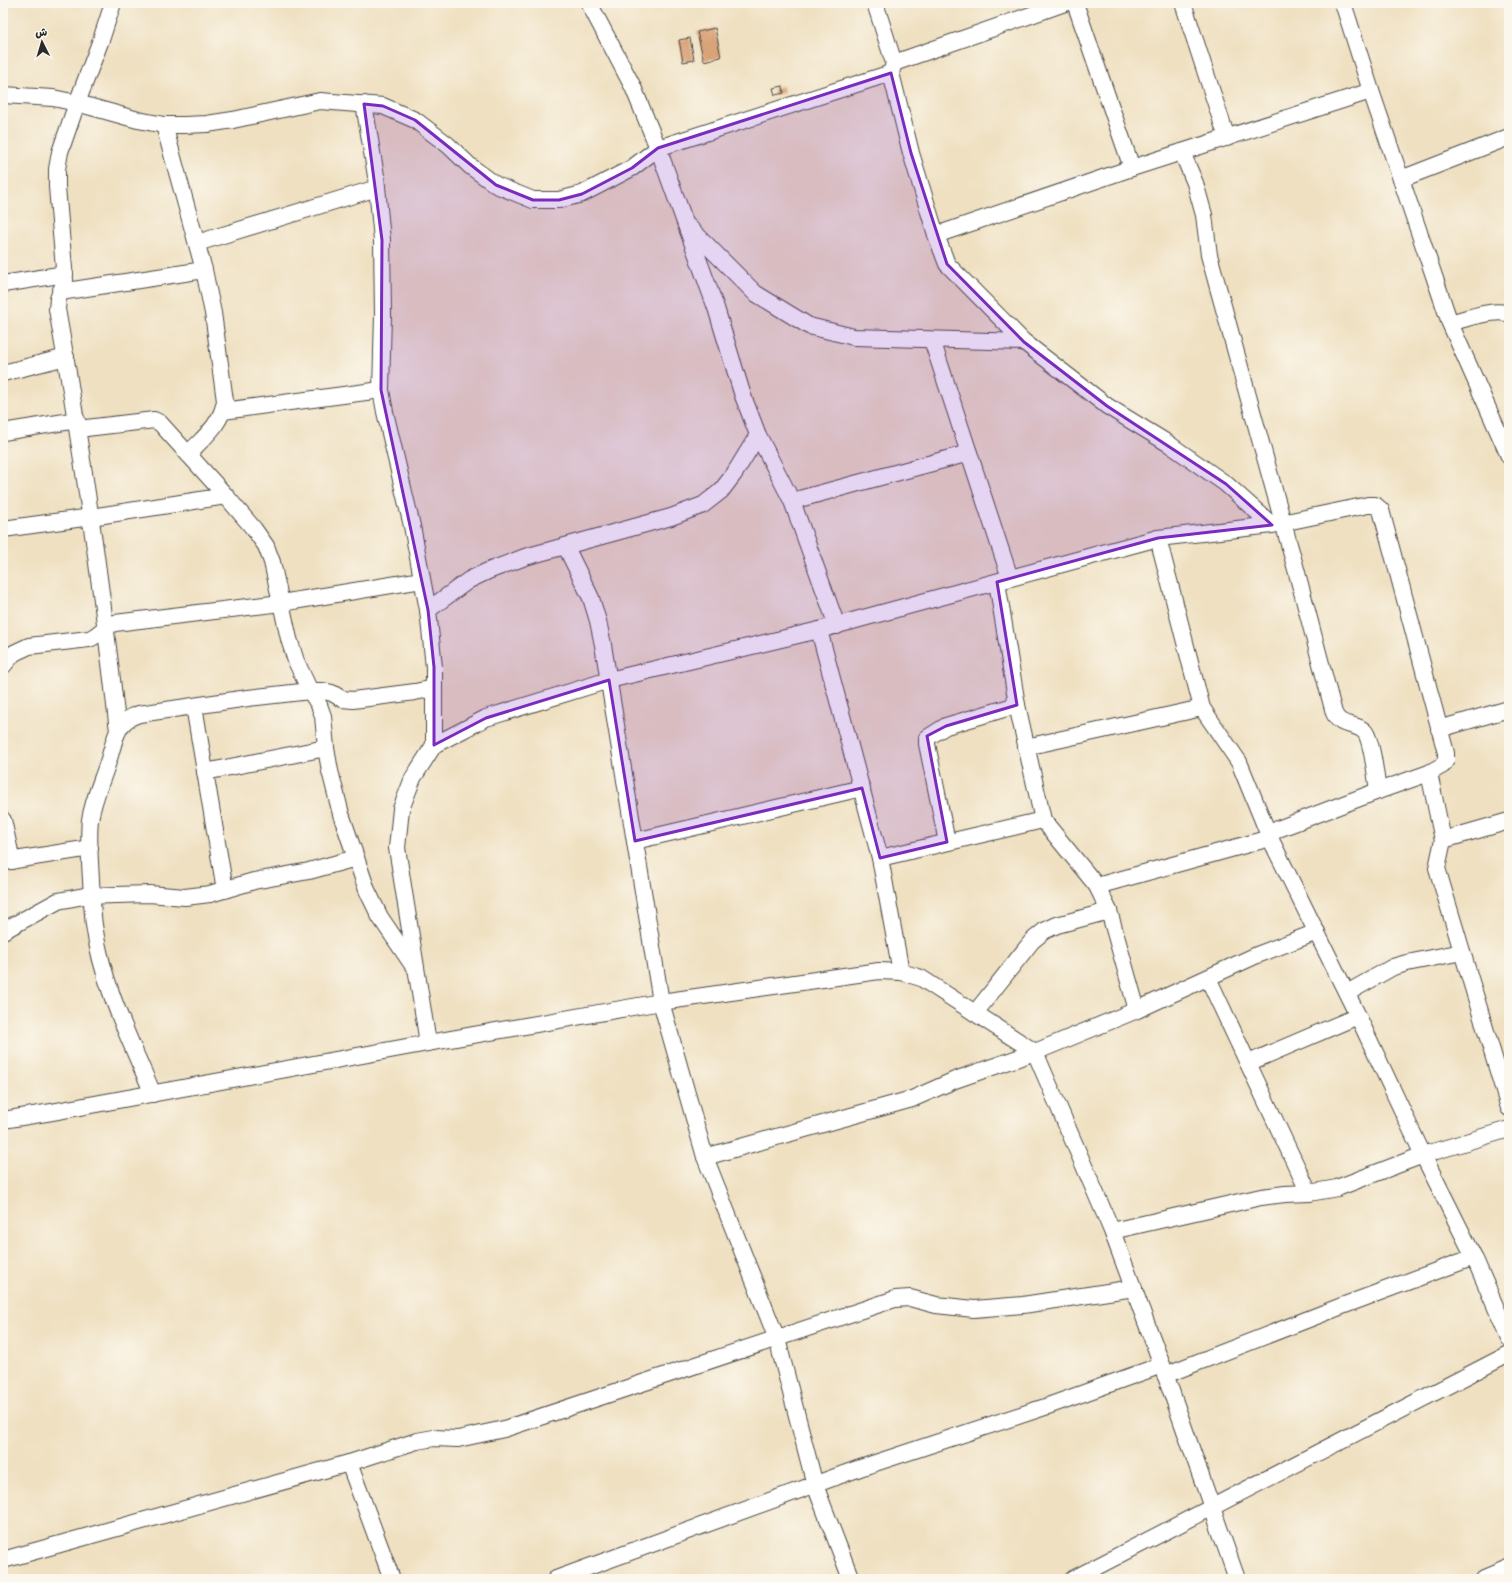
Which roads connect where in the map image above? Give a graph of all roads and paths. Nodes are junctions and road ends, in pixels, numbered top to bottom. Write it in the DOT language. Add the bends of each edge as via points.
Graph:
graph roads {
  1 [pos="113,3"];
  2 [pos="589,3"];
  3 [pos="874,3"];
  4 [pos="1065,3"];
  5 [pos="1075,3"];
  6 [pos="1183,3"];
  7 [pos="1343,3"];
  8 [pos="892,68"];
  9 [pos="1371,91"];
  10 [pos="3,95"];
  11 [pos="77,103"];
  12 [pos="364,104"];
  13 [pos="164,125"];
  14 [pos="1509,137"];
  15 [pos="1227,138"];
  16 [pos="658,148"];
  17 [pos="1182,152"];
  18 [pos="1132,168"];
  19 [pos="1401,179"];
  20 [pos="377,188"];
  21 [pos="686,224"];
  22 [pos="936,235"];
  23 [pos="197,244"];
  24 [pos="204,270"];
  25 [pos="65,274"];
  26 [pos="3,284"];
  27 [pos="60,292"];
  28 [pos="1509,314"];
  29 [pos="1450,323"];
  30 [pos="932,340"];
  31 [pos="1024,342"];
  32 [pos="66,357"];
  33 [pos="3,373"];
  34 [pos="381,390"];
  35 [pos="223,411"];
  36 [pos="77,425"];
  37 [pos="3,432"];
  38 [pos="758,435"];
  39 [pos="969,453"];
  40 [pos="188,454"];
  41 [pos="1509,456"];
  42 [pos="226,496"];
  43 [pos="792,501"];
  44 [pos="91,517"];
  45 [pos="1277,524"];
  46 [pos="3,529"];
  47 [pos="1158,538"];
  48 [pos="566,547"];
  49 [pos="422,580"];
  50 [pos="1003,580"];
  51 [pos="281,603"];
  52 [pos="428,610"];
  53 [pos="106,626"];
  54 [pos="837,626"];
  55 [pos="820,630"];
  56 [pos="3,666"];
  57 [pos="609,680"];
  58 [pos="434,688"];
  59 [pos="310,691"];
  60 [pos="1017,705"];
  61 [pos="194,706"];
  62 [pos="1202,708"];
  63 [pos="1509,709"];
  64 [pos="1439,729"];
  65 [pos="118,731"];
  66 [pos="434,745"];
  67 [pos="1026,747"];
  68 [pos="326,748"];
  69 [pos="205,772"];
  70 [pos="1429,773"];
  71 [pos="862,788"];
  72 [pos="1378,791"];
  73 [pos="3,820"];
  74 [pos="1043,820"];
  75 [pos="1509,821"];
  76 [pos="1270,838"];
  77 [pos="1443,840"];
  78 [pos="635,841"];
  79 [pos="947,842"];
  80 [pos="90,848"];
  81 [pos="356,858"];
  82 [pos="880,858"];
  83 [pos="8,862"];
  84 [pos="1097,886"];
  85 [pos="225,890"];
  86 [pos="92,896"];
  87 [pos="1109,911"];
  88 [pos="3,931"];
  89 [pos="1317,932"];
  90 [pos="1462,952"];
  91 [pos="416,970"];
  92 [pos="901,972"];
  93 [pos="1208,978"];
  94 [pos="1346,993"];
  95 [pos="661,1002"];
  96 [pos="1137,1010"];
  97 [pos="975,1013"];
  98 [pos="1358,1016"];
  99 [pos="428,1043"];
  100 [pos="1035,1052"];
  101 [pos="1248,1063"];
  102 [pos="153,1094"];
  103 [pos="1509,1108"];
  104 [pos="3,1120"];
  105 [pos="1509,1129"];
  106 [pos="1423,1155"];
  107 [pos="705,1157"];
  108 [pos="1309,1193"];
  109 [pos="1112,1231"];
  110 [pos="1474,1257"];
  111 [pos="1134,1288"];
  112 [pos="777,1338"];
  113 [pos="1509,1338"];
  114 [pos="1509,1354"];
  115 [pos="1164,1370"];
  116 [pos="350,1463"];
  117 [pos="815,1486"];
  118 [pos="1212,1507"];
  119 [pos="3,1560"];
  120 [pos="1509,1568"];
  121 [pos="392,1579"];
  122 [pos="556,1579"];
  123 [pos="851,1579"];
  124 [pos="1073,1579"];
  125 [pos="1237,1579"];
  126 [pos="1483,1579"];
  1 -- 11 [label="street"];
  2 -- 16 [label="street" via="633,88"];
  3 -- 8 [label="street"];
  4 -- 8 [label="street"];
  5 -- 18 [label="street"];
  6 -- 15 [label="street"];
  7 -- 9 [label="street"];
  8 -- 16 [label="street"];
  8 -- 22 [label="street" via="911,153"];
  9 -- 15 [label="street"];
  9 -- 19 [label="street"];
  10 -- 11 [label="street" via="53,98"];
  11 -- 13 [label="street"];
  11 -- 25 [label="street" via="60,152 57,169"];
  12 -- 13 [label="street" via="320,101 207,124"];
  12 -- 16 [label="street" via="383,106 415,120 496,185 533,200 559,200 582,194 632,168"];
  12 -- 20 [label="street"];
  13 -- 23 [label="street"];
  14 -- 19 [label="street"];
  15 -- 17 [label="street"];
  16 -- 21 [label="street"];
  17 -- 18 [label="street"];
  17 -- 45 [label="street" via="1195,183 1204,215 1209,255"];
  18 -- 22 [label="street"];
  19 -- 29 [label="street"];
  20 -- 23 [label="street"];
  20 -- 34 [label="street" via="382,240"];
  21 -- 30 [label="street" via="755,293 809,326 854,337"];
  21 -- 38 [label="street"];
  22 -- 31 [label="street" via="947,264"];
  23 -- 24 [label="street"];
  24 -- 27 [label="street"];
  24 -- 35 [label="street" via="224,392"];
  25 -- 26 [label="street"];
  25 -- 27 [label="street"];
  27 -- 32 [label="street" via="57,309"];
  28 -- 29 [label="street" via="1503,311"];
  29 -- 41 [label="street"];
  30 -- 31 [label="street"];
  30 -- 39 [label="street"];
  31 -- 45 [label="street" via="1107,406 1169,444"];
  32 -- 33 [label="street"];
  32 -- 36 [label="street"];
  34 -- 35 [label="street"];
  34 -- 49 [label="street"];
  35 -- 40 [label="street" via="217,423"];
  36 -- 37 [label="street"];
  36 -- 40 [label="street" via="154,420 160,423"];
  36 -- 44 [label="street"];
  38 -- 43 [label="street"];
  38 -- 48 [label="street" via="721,492 703,505 671,517"];
  39 -- 43 [label="street"];
  39 -- 50 [label="street"];
  40 -- 42 [label="street"];
  42 -- 44 [label="street"];
  42 -- 51 [label="street" via="266,546"];
  43 -- 54 [label="street"];
  44 -- 46 [label="street"];
  44 -- 53 [label="street"];
  45 -- 47 [label="street"];
  45 -- 64 [label="street" via="1368,505 1375,505 1381,510"];
  45 -- 72 [label="street" via="1336,719 1365,732 1369,740"];
  47 -- 50 [label="street"];
  47 -- 62 [label="street"];
  48 -- 52 [label="street" via="525,557 488,571 469,580"];
  48 -- 57 [label="street" via="591,598"];
  49 -- 51 [label="street"];
  49 -- 52 [label="street"];
  50 -- 54 [label="street"];
  50 -- 60 [label="street"];
  51 -- 53 [label="street"];
  51 -- 59 [label="street" via="296,661"];
  52 -- 58 [label="street"];
  53 -- 56 [label="street" via="89,639 29,646 14,654"];
  53 -- 65 [label="street"];
  54 -- 55 [label="street"];
  55 -- 57 [label="street"];
  55 -- 71 [label="street"];
  57 -- 66 [label="street" via="486,718"];
  57 -- 78 [label="street"];
  58 -- 59 [label="street" via="353,700 342,699 323,691"];
  58 -- 66 [label="street"];
  59 -- 61 [label="street"];
  59 -- 68 [label="street" via="323,716"];
  60 -- 67 [label="street"];
  60 -- 79 [label="street" via="946,726 927,738"];
  61 -- 65 [label="street" via="130,717 123,722"];
  61 -- 69 [label="street"];
  62 -- 67 [label="street"];
  62 -- 76 [label="street" via="1239,762"];
  63 -- 64 [label="street"];
  64 -- 70 [label="street" via="1446,760 1443,765"];
  65 -- 80 [label="street" via="93,806"];
  66 -- 91 [label="street" via="413,778 401,809 397,848"];
  67 -- 74 [label="street"];
  68 -- 69 [label="street"];
  68 -- 81 [label="street" via="341,814"];
  69 -- 85 [label="street"];
  70 -- 72 [label="street"];
  70 -- 77 [label="street"];
  71 -- 78 [label="street"];
  71 -- 82 [label="street"];
  72 -- 76 [label="street" via="1278,829"];
  73 -- 83 [label="street"];
  74 -- 79 [label="street"];
  74 -- 84 [label="street"];
  75 -- 77 [label="street"];
  76 -- 84 [label="street"];
  76 -- 89 [label="street"];
  77 -- 90 [label="street" via="1437,868"];
  78 -- 95 [label="street"];
  79 -- 82 [label="street"];
  80 -- 83 [label="street"];
  80 -- 86 [label="street"];
  81 -- 85 [label="street"];
  81 -- 91 [label="street" via="380,917"];
  82 -- 92 [label="street"];
  84 -- 87 [label="street"];
  85 -- 86 [label="street" via="185,897 149,894"];
  86 -- 88 [label="street" via="58,901"];
  86 -- 102 [label="street" via="94,925 108,983"];
  87 -- 96 [label="street"];
  87 -- 97 [label="street" via="1044,931 1032,941"];
  89 -- 93 [label="street" via="1278,946"];
  89 -- 94 [label="street"];
  90 -- 94 [label="street" via="1393,967"];
  90 -- 103 [label="street"];
  91 -- 99 [label="street"];
  92 -- 95 [label="street" via="879,971"];
  92 -- 97 [label="street" via="922,978"];
  93 -- 96 [label="street"];
  93 -- 101 [label="street"];
  94 -- 98 [label="street"];
  95 -- 99 [label="street"];
  95 -- 107 [label="street"];
  96 -- 100 [label="street"];
  97 -- 100 [label="street"];
  98 -- 101 [label="street"];
  98 -- 106 [label="street"];
  99 -- 102 [label="street"];
  100 -- 107 [label="street" via="976,1072 912,1099"];
  100 -- 109 [label="street"];
  101 -- 108 [label="street"];
  102 -- 104 [label="street"];
  105 -- 106 [label="street"];
  106 -- 108 [label="street" via="1337,1188"];
  106 -- 110 [label="street"];
  107 -- 112 [label="street"];
  108 -- 109 [label="street" via="1261,1197"];
  109 -- 111 [label="street"];
  110 -- 113 [label="street"];
  110 -- 115 [label="street"];
  111 -- 112 [label="street" via="1023,1305 974,1309 936,1305 910,1298 895,1299"];
  111 -- 115 [label="street"];
  112 -- 116 [label="street" via="504,1429 458,1439 434,1438 417,1441"];
  112 -- 117 [label="street"];
  114 -- 118 [label="street"];
  115 -- 117 [label="street" via="860,1468"];
  115 -- 118 [label="street"];
  116 -- 119 [label="street"];
  116 -- 121 [label="street"];
  117 -- 122 [label="street"];
  117 -- 123 [label="street"];
  118 -- 124 [label="street"];
  118 -- 125 [label="street"];
  120 -- 126 [label="street"];
}
